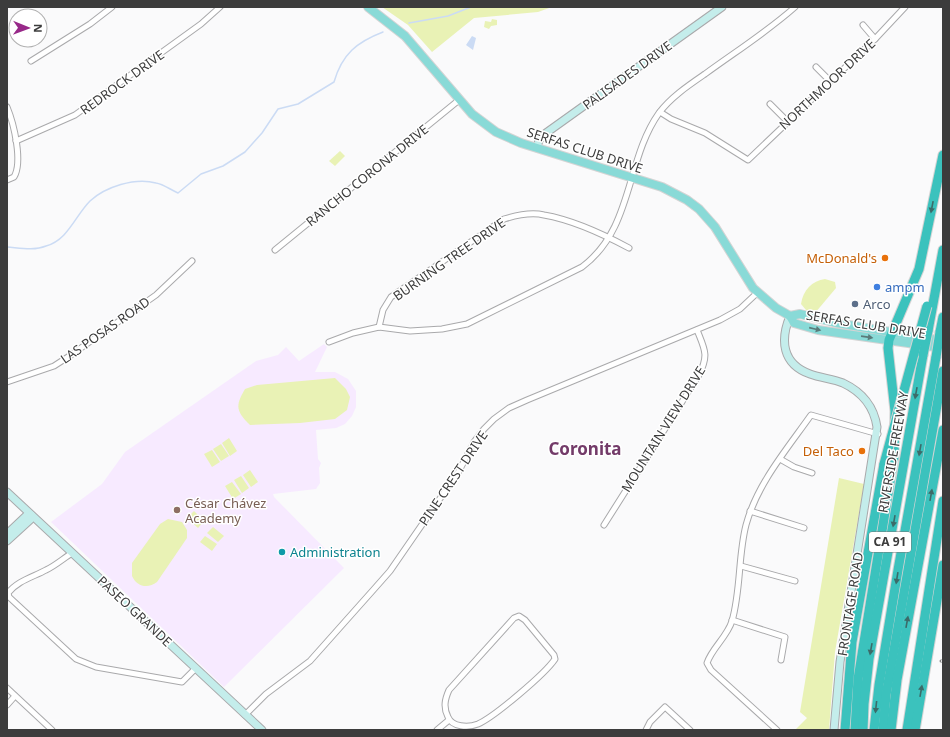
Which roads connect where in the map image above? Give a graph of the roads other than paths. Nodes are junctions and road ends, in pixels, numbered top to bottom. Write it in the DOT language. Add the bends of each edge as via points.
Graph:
graph roads {
  1 [pos="112,7"];
  2 [pos="220,7"];
  3 [pos="368,7"];
  4 [pos="722,7"];
  5 [pos="795,7"];
  6 [pos="905,7"];
  7 [pos="862,25"];
  8 [pos="875,39"];
  9 [pos="31,61"];
  10 [pos="816,67"];
  11 [pos="830,81"];
  12 [pos="459,100"];
  13 [pos="770,104"];
  14 [pos="7,110"];
  15 [pos="660,112"];
  16 [pos="786,121"];
  17 [pos="16,141"];
  18 [pos="537,148"];
  19 [pos="943,155"];
  20 [pos="633,178"];
  21 [pos="7,180"];
  22 [pos="610,238"];
  23 [pos="629,248"];
  24 [pos="275,250"];
  25 [pos="943,250"];
  26 [pos="192,261"];
  27 [pos="937,288"];
  28 [pos="757,293"];
  29 [pos="790,316"];
  30 [pos="943,317"];
  31 [pos="379,327"];
  32 [pos="697,330"];
  33 [pos="891,336"];
  34 [pos="942,336"];
  35 [pos="329,342"];
  36 [pos="943,348"];
  37 [pos="943,371"];
  38 [pos="7,382"];
  39 [pos="943,430"];
  40 [pos="878,434"];
  41 [pos="780,459"];
  42 [pos="812,473"];
  43 [pos="7,492"];
  44 [pos="943,500"];
  45 [pos="750,511"];
  46 [pos="31,515"];
  47 [pos="604,525"];
  48 [pos="804,528"];
  49 [pos="7,534"];
  50 [pos="7,541"];
  51 [pos="72,553"];
  52 [pos="943,565"];
  53 [pos="741,566"];
  54 [pos="795,581"];
  55 [pos="732,620"];
  56 [pos="781,660"];
  57 [pos="196,668"];
  58 [pos="7,688"];
  59 [pos="15,696"];
  60 [pos="7,705"];
  61 [pos="245,714"];
  62 [pos="449,720"];
  63 [pos="52,730"];
  64 [pos="262,730"];
  65 [pos="437,730"];
  66 [pos="646,730"];
  67 [pos="690,730"];
  68 [pos="777,730"];
  69 [pos="834,730"];
  70 [pos="845,730"];
  71 [pos="855,730"];
  72 [pos="863,730"];
  73 [pos="874,730"];
  74 [pos="882,730"];
  75 [pos="891,730"];
  76 [pos="907,730"];
  77 [pos="915,730"];
  1 -- 9 [label="street"];
  2 -- 17 [label="street, REDROCK DRIVE" via="201,24 75,115"];
  3 -- 12 [label="main road, SERFAS CLUB DRIVE" via="405,36"];
  4 -- 18 [label="main road, PALISADES DRIVE" via="546,133"];
  5 -- 15 [label="street" via="680,92"];
  6 -- 8 [label="street, NORTHMOOR DRIVE"];
  7 -- 8 [label="street"];
  8 -- 11 [label="street, NORTHMOOR DRIVE"];
  10 -- 11 [label="street"];
  11 -- 16 [label="street, NORTHMOOR DRIVE"];
  12 -- 18 [label="main road, SERFAS CLUB DRIVE" via="482,124"];
  12 -- 24 [label="street, RANCHO CORONA DRIVE"];
  13 -- 16 [label="street"];
  14 -- 17 [label="street"];
  15 -- 16 [label="street, NORTHMOOR DRIVE" via="705,133 748,160"];
  15 -- 20 [label="street" via="644,139"];
  17 -- 21 [label="street" via="18,165 14,178"];
  18 -- 20 [label="main road, SERFAS CLUB DRIVE"];
  19 -- 33 [label="highway, one-way" via="919,269"];
  20 -- 22 [label="street"];
  20 -- 28 [label="main road, SERFAS CLUB DRIVE" via="674,193 699,209 715,228"];
  22 -- 23 [label="street, BURNING TREE DRIVE"];
  22 -- 31 [label="street" via="596,257 582,267 467,324 410,331"];
  22 -- 31 [label="street, BURNING TREE DRIVE" via="544,214 520,214 504,218 391,297 383,310"];
  25 -- 27 [label="highway, RIVERSIDE FREEWAY / CA 91"];
  26 -- 38 [label="street, LAS POSAS ROAD" via="156,295 72,355 54,366"];
  27 -- 70 [label="highway, bridge" via="927,306 884,464 852,642"];
  27 -- 72 [label="highway, RIVERSIDE FREEWAY / CA 91, one-way, bridge" via="869,659"];
  28 -- 29 [label="main road, SERFAS CLUB DRIVE"];
  28 -- 32 [label="street, PINE CREST DRIVE" via="731,315"];
  29 -- 33 [label="main road, SERFAS CLUB DRIVE" via="800,314"];
  29 -- 40 [label="main road, FRONTAGE ROAD" via="783,337 785,349 791,359 800,369 842,383 864,398 876,418"];
  30 -- 34 [label="highway"];
  31 -- 35 [label="street" via="353,332"];
  32 -- 47 [label="street, MOUNTAIN VIEW DRIVE" via="706,352 706,361"];
  32 -- 61 [label="street, PINE CREST DRIVE" via="527,400 509,408 494,419 474,442 459,471 385,576 310,660 261,698"];
  33 -- 34 [label="main road, SERFAS CLUB DRIVE"];
  33 -- 36 [label="main road, SERFAS CLUB DRIVE"];
  33 -- 71 [label="highway" via="888,348 896,426 894,457 859,672"];
  34 -- 73 [label="highway, one-way, bridge" via="936,357 879,685"];
  37 -- 74 [label="highway"];
  75 -- 39 [label="highway, CA 91, one-way" via="897,680"];
  40 -- 41 [label="street" via="811,415"];
  40 -- 69 [label="main road, FRONTAGE ROAD" via="840,662"];
  41 -- 42 [label="street"];
  41 -- 45 [label="street" via="763,484"];
  43 -- 46 [label="main road, PASEO GRANDE"];
  44 -- 76 [label="highway"];
  45 -- 48 [label="street"];
  45 -- 53 [label="street"];
  46 -- 49 [label="main road" via="26,516"];
  46 -- 50 [label="main road" via="29,521"];
  46 -- 51 [label="main road, PASEO GRANDE"];
  51 -- 57 [label="main road, PASEO GRANDE"];
  51 -- 57 [label="street" via="11,589 9,597 67,652 86,664 182,682"];
  77 -- 52 [label="highway, one-way"];
  53 -- 54 [label="street"];
  53 -- 55 [label="street"];
  55 -- 56 [label="street" via="785,637"];
  55 -- 68 [label="street" via="707,664"];
  57 -- 61 [label="main road, PASEO GRANDE"];
  58 -- 59 [label="street"];
  59 -- 60 [label="street"];
  59 -- 63 [label="street"];
  61 -- 64 [label="main road, PASEO GRANDE"];
  62 -- 62 [label="street" via="464,726 478,724 508,704 555,659 554,654 525,620 519,616 514,618 449,690 445,704"];
  62 -- 65 [label="street"];
  66 -- 67 [label="street" via="665,706"];
}
